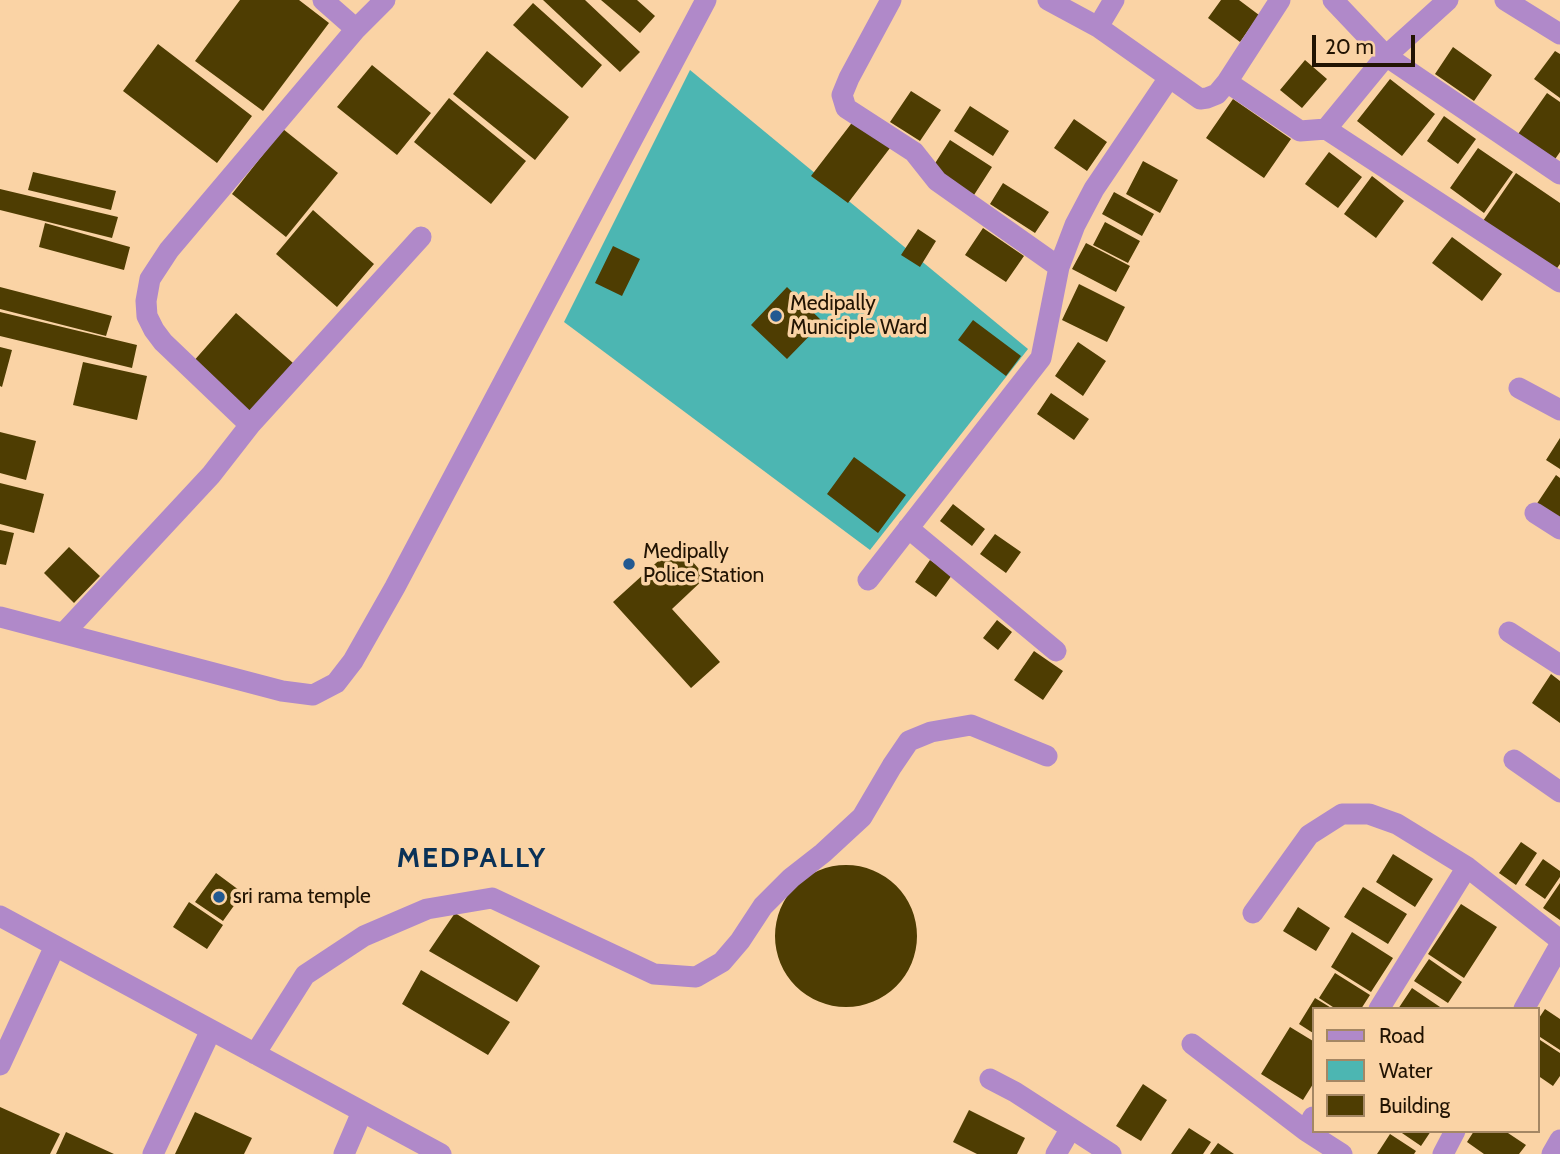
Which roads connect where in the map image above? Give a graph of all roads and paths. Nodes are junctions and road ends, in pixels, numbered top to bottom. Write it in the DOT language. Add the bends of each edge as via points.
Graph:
graph roads {
  1 [pos="323,0"];
  2 [pos="385,0"];
  3 [pos="706,0"];
  4 [pos="891,0"];
  5 [pos="1048,0"];
  6 [pos="1114,0"];
  7 [pos="1280,0"];
  8 [pos="1333,0"];
  9 [pos="1448,0"];
  10 [pos="1505,0"];
  11 [pos="1098,27"];
  12 [pos="356,29"];
  13 [pos="1560,34"];
  14 [pos="1386,55"];
  15 [pos="1169,78"];
  16 [pos="1227,82"];
  17 [pos="1326,129"];
  18 [pos="1560,174"];
  19 [pos="421,237"];
  20 [pos="1059,267"];
  21 [pos="1560,282"];
  22 [pos="1519,388"];
  23 [pos="1560,410"];
  24 [pos="250,425"];
  25 [pos="1535,513"];
  26 [pos="908,528"];
  27 [pos="1560,529"];
  28 [pos="868,580"];
  29 [pos="0,617"];
  30 [pos="1509,632"];
  31 [pos="64,633"];
  32 [pos="1056,651"];
  33 [pos="1560,665"];
  34 [pos="1046,756"];
  35 [pos="1514,760"];
  36 [pos="1560,792"];
  37 [pos="1467,867"];
  38 [pos="1253,913"];
  39 [pos="0,916"];
  40 [pos="1560,943"];
  41 [pos="55,946"];
  42 [pos="1380,1007"];
  43 [pos="1525,1007"];
  44 [pos="211,1030"];
  45 [pos="1192,1044"];
  46 [pos="255,1054"];
  47 [pos="0,1065"];
  48 [pos="990,1079"];
  49 [pos="362,1112"];
  50 [pos="1310,1124"];
  51 [pos="1071,1128"];
  52 [pos="1320,1133"];
  53 [pos="1454,1133"];
  54 [pos="1560,1140"];
  55 [pos="153,1154"];
  56 [pos="344,1154"];
  57 [pos="440,1154"];
  58 [pos="1056,1154"];
  59 [pos="1111,1154"];
  60 [pos="1342,1154"];
  61 [pos="1443,1154"];
  62 [pos="1552,1154"];
  1 -- 12 [label="street"];
  2 -- 12 [label="street"];
  3 -- 31 [label="street" via="395,587 336,683 313,695 282,691"];
  4 -- 20 [label="street" via="849,78 842,95 846,108 914,152 937,181"];
  5 -- 11 [label="street"];
  6 -- 11 [label="street"];
  7 -- 16 [label="street"];
  8 -- 14 [label="street"];
  9 -- 14 [label="street"];
  10 -- 13 [label="street"];
  11 -- 15 [label="street"];
  12 -- 24 [label="street" via="169,250 150,279 147,316 154,330"];
  14 -- 17 [label="street"];
  14 -- 18 [label="street"];
  15 -- 16 [label="street" via="1200,99 1217,94"];
  15 -- 20 [label="street" via="1094,189"];
  16 -- 17 [label="street" via="1300,131"];
  17 -- 21 [label="street"];
  19 -- 24 [label="street"];
  20 -- 26 [label="street" via="1041,358"];
  22 -- 23 [label="street"];
  24 -- 31 [label="street" via="211,475"];
  25 -- 27 [label="street"];
  26 -- 28 [label="street"];
  26 -- 32 [label="street"];
  29 -- 31 [label="street"];
  30 -- 33 [label="street"];
  34 -- 46 [label="street" via="971,725 909,741 862,817 762,906 722,962 696,977 654,974 492,898 428,909 364,936 305,975"];
  35 -- 36 [label="street"];
  37 -- 38 [label="street" via="1397,824 1369,814 1342,814 1309,835"];
  37 -- 40 [label="street"];
  37 -- 42 [label="street"];
  39 -- 41 [label="street"];
  40 -- 43 [label="street"];
  41 -- 44 [label="street"];
  41 -- 47 [label="street"];
  44 -- 46 [label="street"];
  44 -- 55 [label="street"];
  45 -- 50 [label="street"];
  46 -- 49 [label="street"];
  48 -- 51 [label="street"];
  49 -- 56 [label="street"];
  49 -- 57 [label="street"];
  51 -- 58 [label="street"];
  51 -- 59 [label="street"];
  52 -- 60 [label="street"];
  53 -- 61 [label="street"];
  54 -- 62 [label="street"];
}
